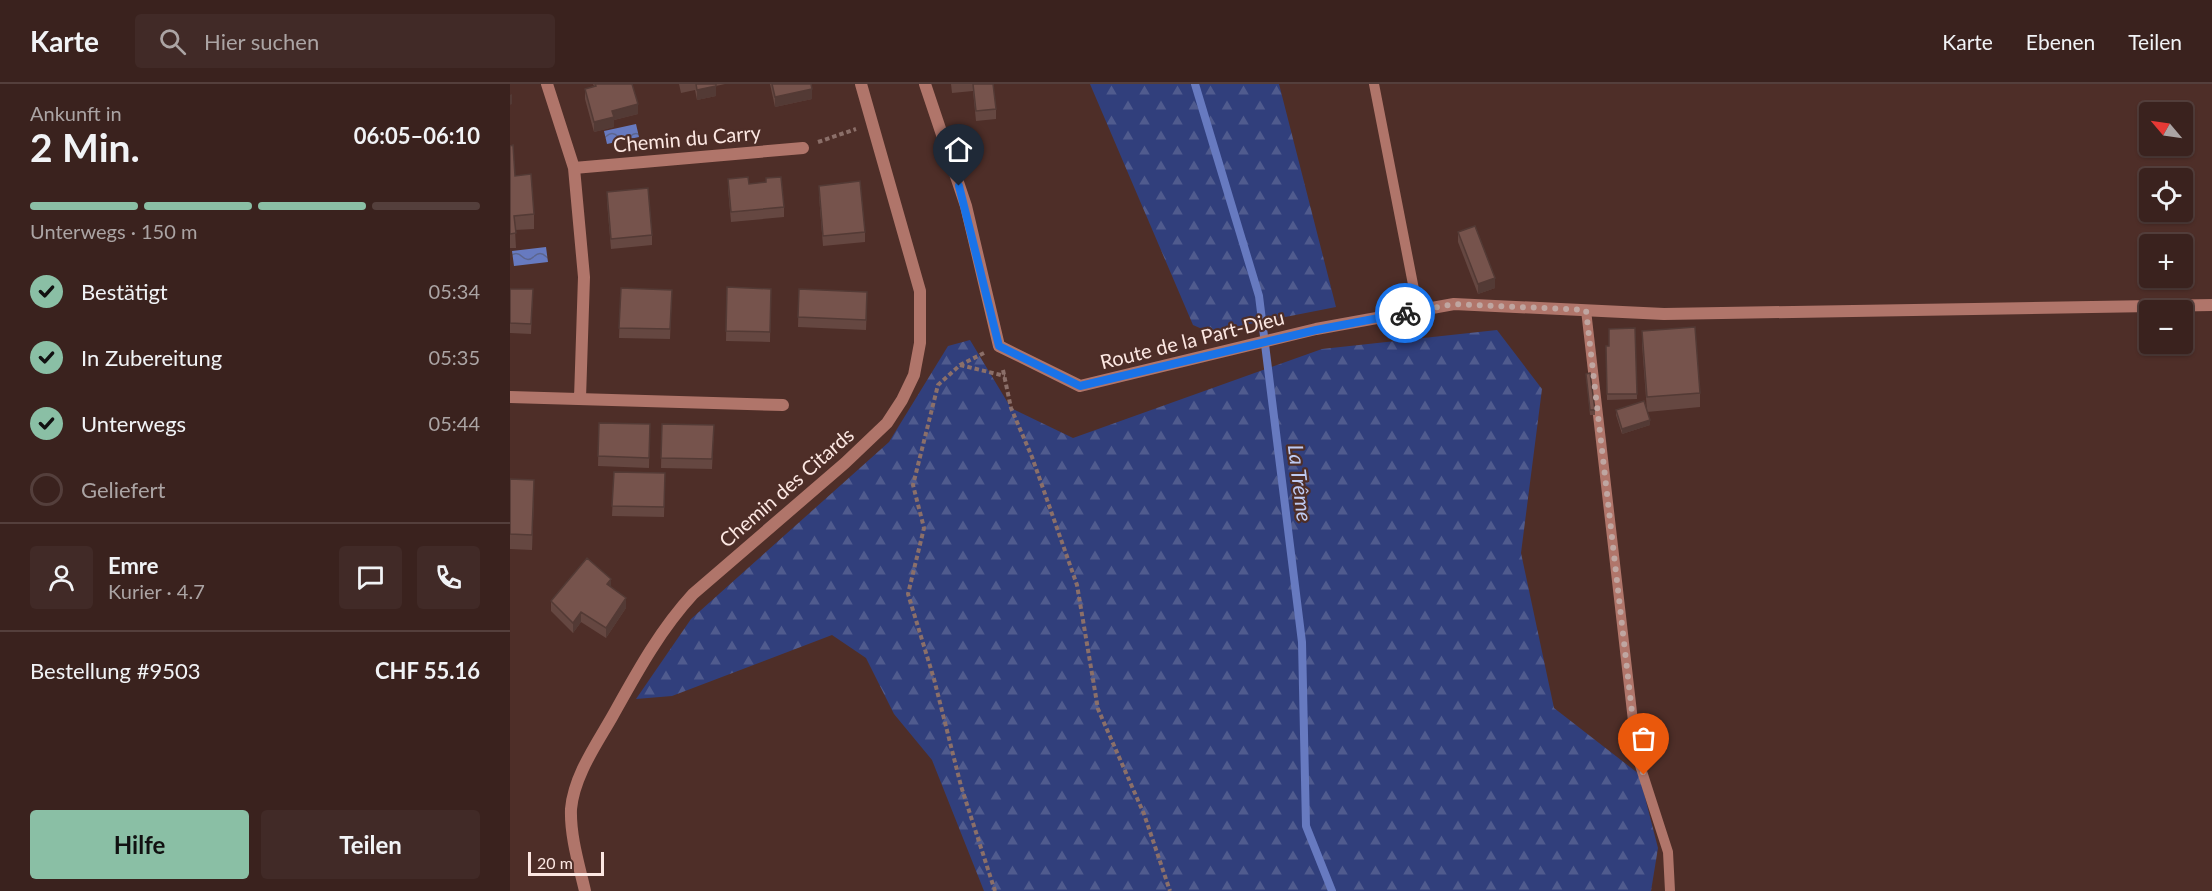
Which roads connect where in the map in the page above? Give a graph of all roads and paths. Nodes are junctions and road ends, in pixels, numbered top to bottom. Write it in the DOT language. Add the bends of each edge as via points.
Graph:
graph roads {
  1 [pos="547,84"];
  2 [pos="861,84"];
  3 [pos="925,84"];
  4 [pos="1374,84"];
  5 [pos="873,123"];
  6 [pos="803,148"];
  7 [pos="574,168"];
  8 [pos="2212,305"];
  9 [pos="1419,310"];
  10 [pos="1586,310"];
  11 [pos="999,346"];
  12 [pos="960,365"];
  13 [pos="1005,376"];
  14 [pos="510,397"];
  15 [pos="580,398"];
  16 [pos="783,405"];
  17 [pos="585,891"];
  18 [pos="994,891"];
  19 [pos="1170,891"];
  20 [pos="1670,891"];
  1 -- 7 [label="street"];
  2 -- 5 [label="street, Chemin des Citards"];
  3 -- 11 [label="street" via="966,206"];
  4 -- 9 [label="lane"];
  5 -- 6 [label="path"];
  5 -- 17 [label="street, Chemin des Citards" via="920,291 920,342 914,375 887,423 693,594 651,648 589,757 573,796 572,825"];
  6 -- 7 [label="street, Chemin du Carry"];
  7 -- 15 [label="street" via="584,277"];
  8 -- 10 [label="street, Route de la Part-Dieu" via="1664,314"];
  9 -- 10 [label="street, Route de la Part-Dieu" via="1454,304"];
  9 -- 11 [label="street, Route de la Part-Dieu" via="1244,346 1080,386"];
  10 -- 20 [label="lane" via="1637,756 1668,852"];
  11 -- 12 [label="path"];
  11 -- 13 [label="path"];
  12 -- 13 [label="path"];
  12 -- 18 [label="path" via="938,385 913,485 924,528 908,594"];
  13 -- 19 [label="path" via="1011,408 1077,585 1098,709 1144,814"];
  14 -- 15 [label="street"];
  15 -- 16 [label="street"];
}
